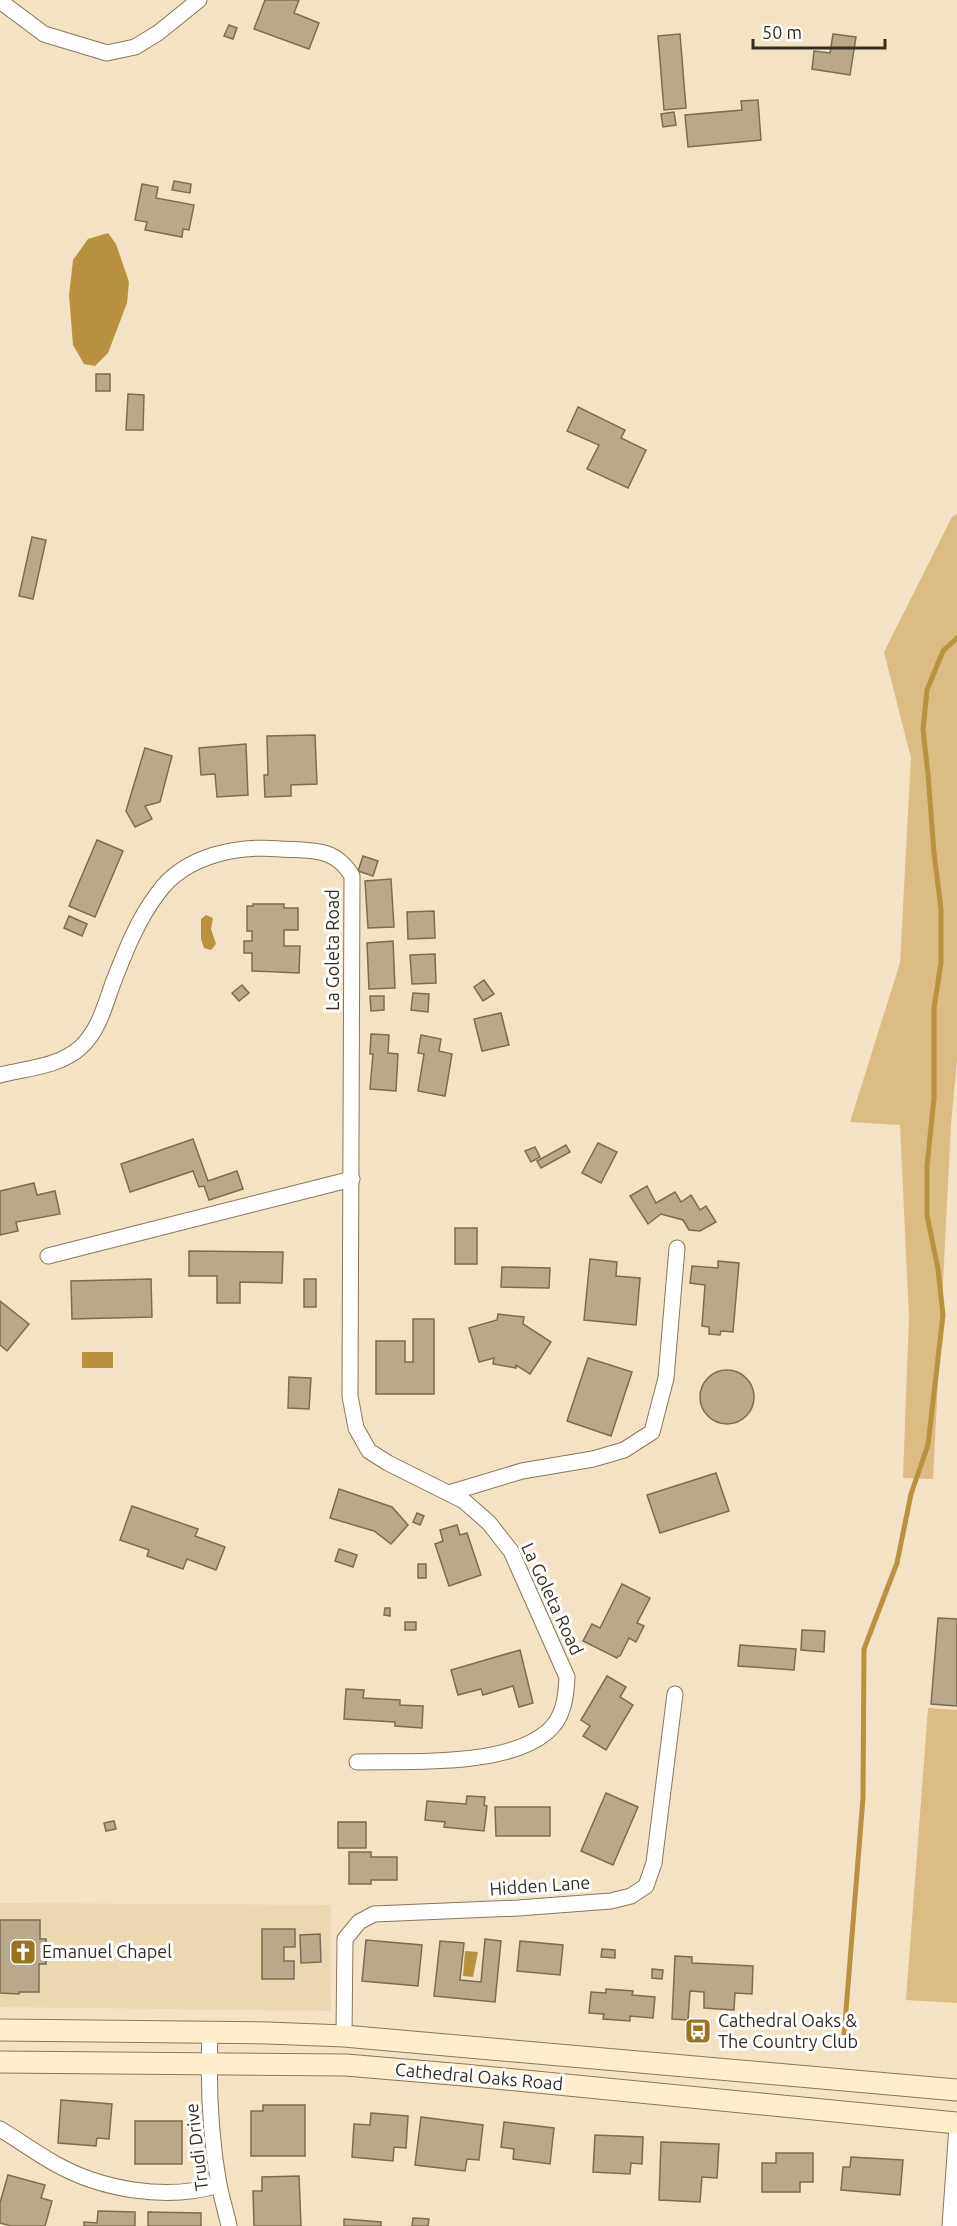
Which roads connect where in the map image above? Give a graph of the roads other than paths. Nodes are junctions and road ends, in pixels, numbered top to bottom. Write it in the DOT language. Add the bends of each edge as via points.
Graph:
graph roads {
  1 [pos="198,0"];
  2 [pos="0,1"];
  3 [pos="0,1075"];
  4 [pos="351,1179"];
  5 [pos="677,1248"];
  6 [pos="48,1256"];
  7 [pos="449,1493"];
  8 [pos="675,1694"];
  9 [pos="357,1762"];
  10 [pos="0,2030"];
  11 [pos="210,2032"];
  12 [pos="344,2036"];
  13 [pos="0,2062"];
  14 [pos="209,2063"];
  15 [pos="957,2090"];
  16 [pos="957,2125"];
  17 [pos="0,2128"];
  18 [pos="219,2186"];
  19 [pos="229,2226"];
  20 [pos="950,2226"];
  1 -- 2 [label="street" via="135,47 107,53 44,34"];
  3 -- 4 [label="street, La Goleta Road" via="59,1061 81,1047 97,1026 144,916 159,891 178,873 229,850 262,847 328,852 344,863 352,876"];
  4 -- 6 [label="street"];
  4 -- 7 [label="street, La Goleta Road" via="350,1396 356,1428 369,1451"];
  5 -- 7 [label="street" via="666,1378 652,1432 624,1450 522,1471"];
  7 -- 9 [label="street, La Goleta Road" via="481,1516 511,1551 567,1677 560,1715 548,1732 495,1754 454,1761"];
  8 -- 12 [label="street, Hidden Lane" via="654,1863 646,1886 631,1896 611,1901 374,1914 358,1922 345,1939"];
  10 -- 11 [label="main road, Cathedral Oaks Road"];
  11 -- 12 [label="main road, Cathedral Oaks Road"];
  11 -- 14 [label="street, Trudi Drive"];
  12 -- 15 [label="main road, Cathedral Oaks Road"];
  13 -- 14 [label="main road, Cathedral Oaks Road"];
  14 -- 16 [label="main road, Cathedral Oaks Road" via="346,2065"];
  14 -- 18 [label="street, Trudi Drive"];
  16 -- 20 [label="street"];
  17 -- 18 [label="street" via="55,2164 95,2181 177,2193"];
  18 -- 19 [label="street, Trudi Drive"];
}
